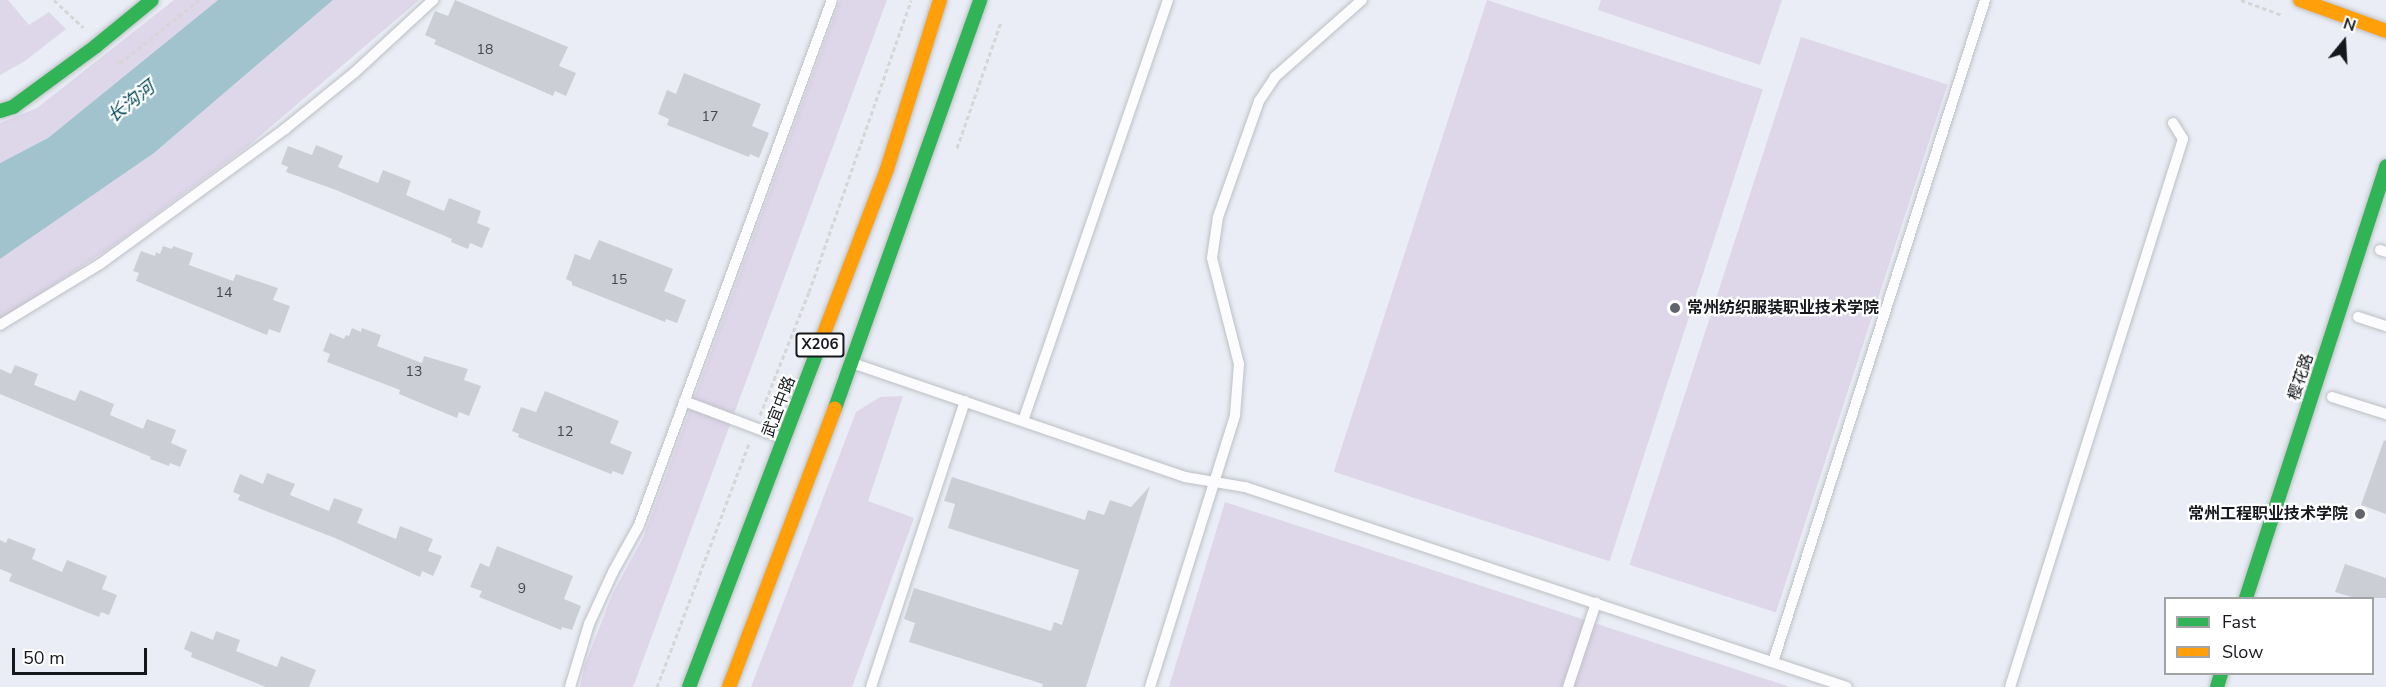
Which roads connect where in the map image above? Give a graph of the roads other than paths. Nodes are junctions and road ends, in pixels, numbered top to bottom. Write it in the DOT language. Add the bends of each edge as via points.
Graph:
graph roads {
  1 [pos="152,0"];
  2 [pos="433,0"];
  3 [pos="832,0"];
  4 [pos="940,0"];
  5 [pos="980,0"];
  6 [pos="1168,0"];
  7 [pos="1362,0"];
  8 [pos="1985,0"];
  9 [pos="2300,0"];
  10 [pos="2386,31"];
  11 [pos="0,111"];
  12 [pos="2173,123"];
  13 [pos="2386,166"];
  14 [pos="2386,232"];
  15 [pos="2381,254"];
  16 [pos="2358,317"];
  17 [pos="0,325"];
  18 [pos="2386,326"];
  19 [pos="852,363"];
  20 [pos="2332,396"];
  21 [pos="684,401"];
  22 [pos="965,401"];
  23 [pos="2386,414"];
  24 [pos="1023,421"];
  25 [pos="784,439"];
  26 [pos="1216,482"];
  27 [pos="2246,597"];
  28 [pos="1596,603"];
  29 [pos="1773,662"];
  30 [pos="570,687"];
  31 [pos="689,687"];
  32 [pos="729,687"];
  33 [pos="871,687"];
  34 [pos="1150,687"];
  35 [pos="1568,687"];
  36 [pos="1847,687"];
  37 [pos="2010,687"];
  1 -- 11 [label="main road" via="13,107"];
  2 -- 17 [label="lane" via="354,73 285,129 100,264"];
  3 -- 21 [label="lane"];
  4 -- 25 [label="main road, 武宜中路 / X206" via="887,169"];
  5 -- 19 [label="main road, X206"];
  6 -- 24 [label="lane"];
  7 -- 26 [label="lane" via="1275,77 1259,101 1218,217 1212,258 1239,364 1235,415"];
  8 -- 29 [label="lane"];
  9 -- 10 [label="main road"];
  12 -- 37 [label="lane" via="2183,139"];
  13 -- 27 [label="main road, 樱花路"];
  14 -- 15 [label="main road"];
  16 -- 18 [label="lane"];
  19 -- 22 [label="lane"];
  19 -- 32 [label="main road, X206"];
  20 -- 23 [label="lane"];
  21 -- 25 [label="lane"];
  21 -- 30 [label="lane" via="639,525 589,624"];
  22 -- 24 [label="lane"];
  22 -- 33 [label="lane"];
  24 -- 26 [label="lane" via="1185,477"];
  25 -- 31 [label="main road, 武宜中路 / X206"];
  26 -- 28 [label="lane" via="1245,487"];
  26 -- 34 [label="lane"];
  28 -- 29 [label="lane"];
  28 -- 35 [label="lane"];
  29 -- 36 [label="lane"];
}
